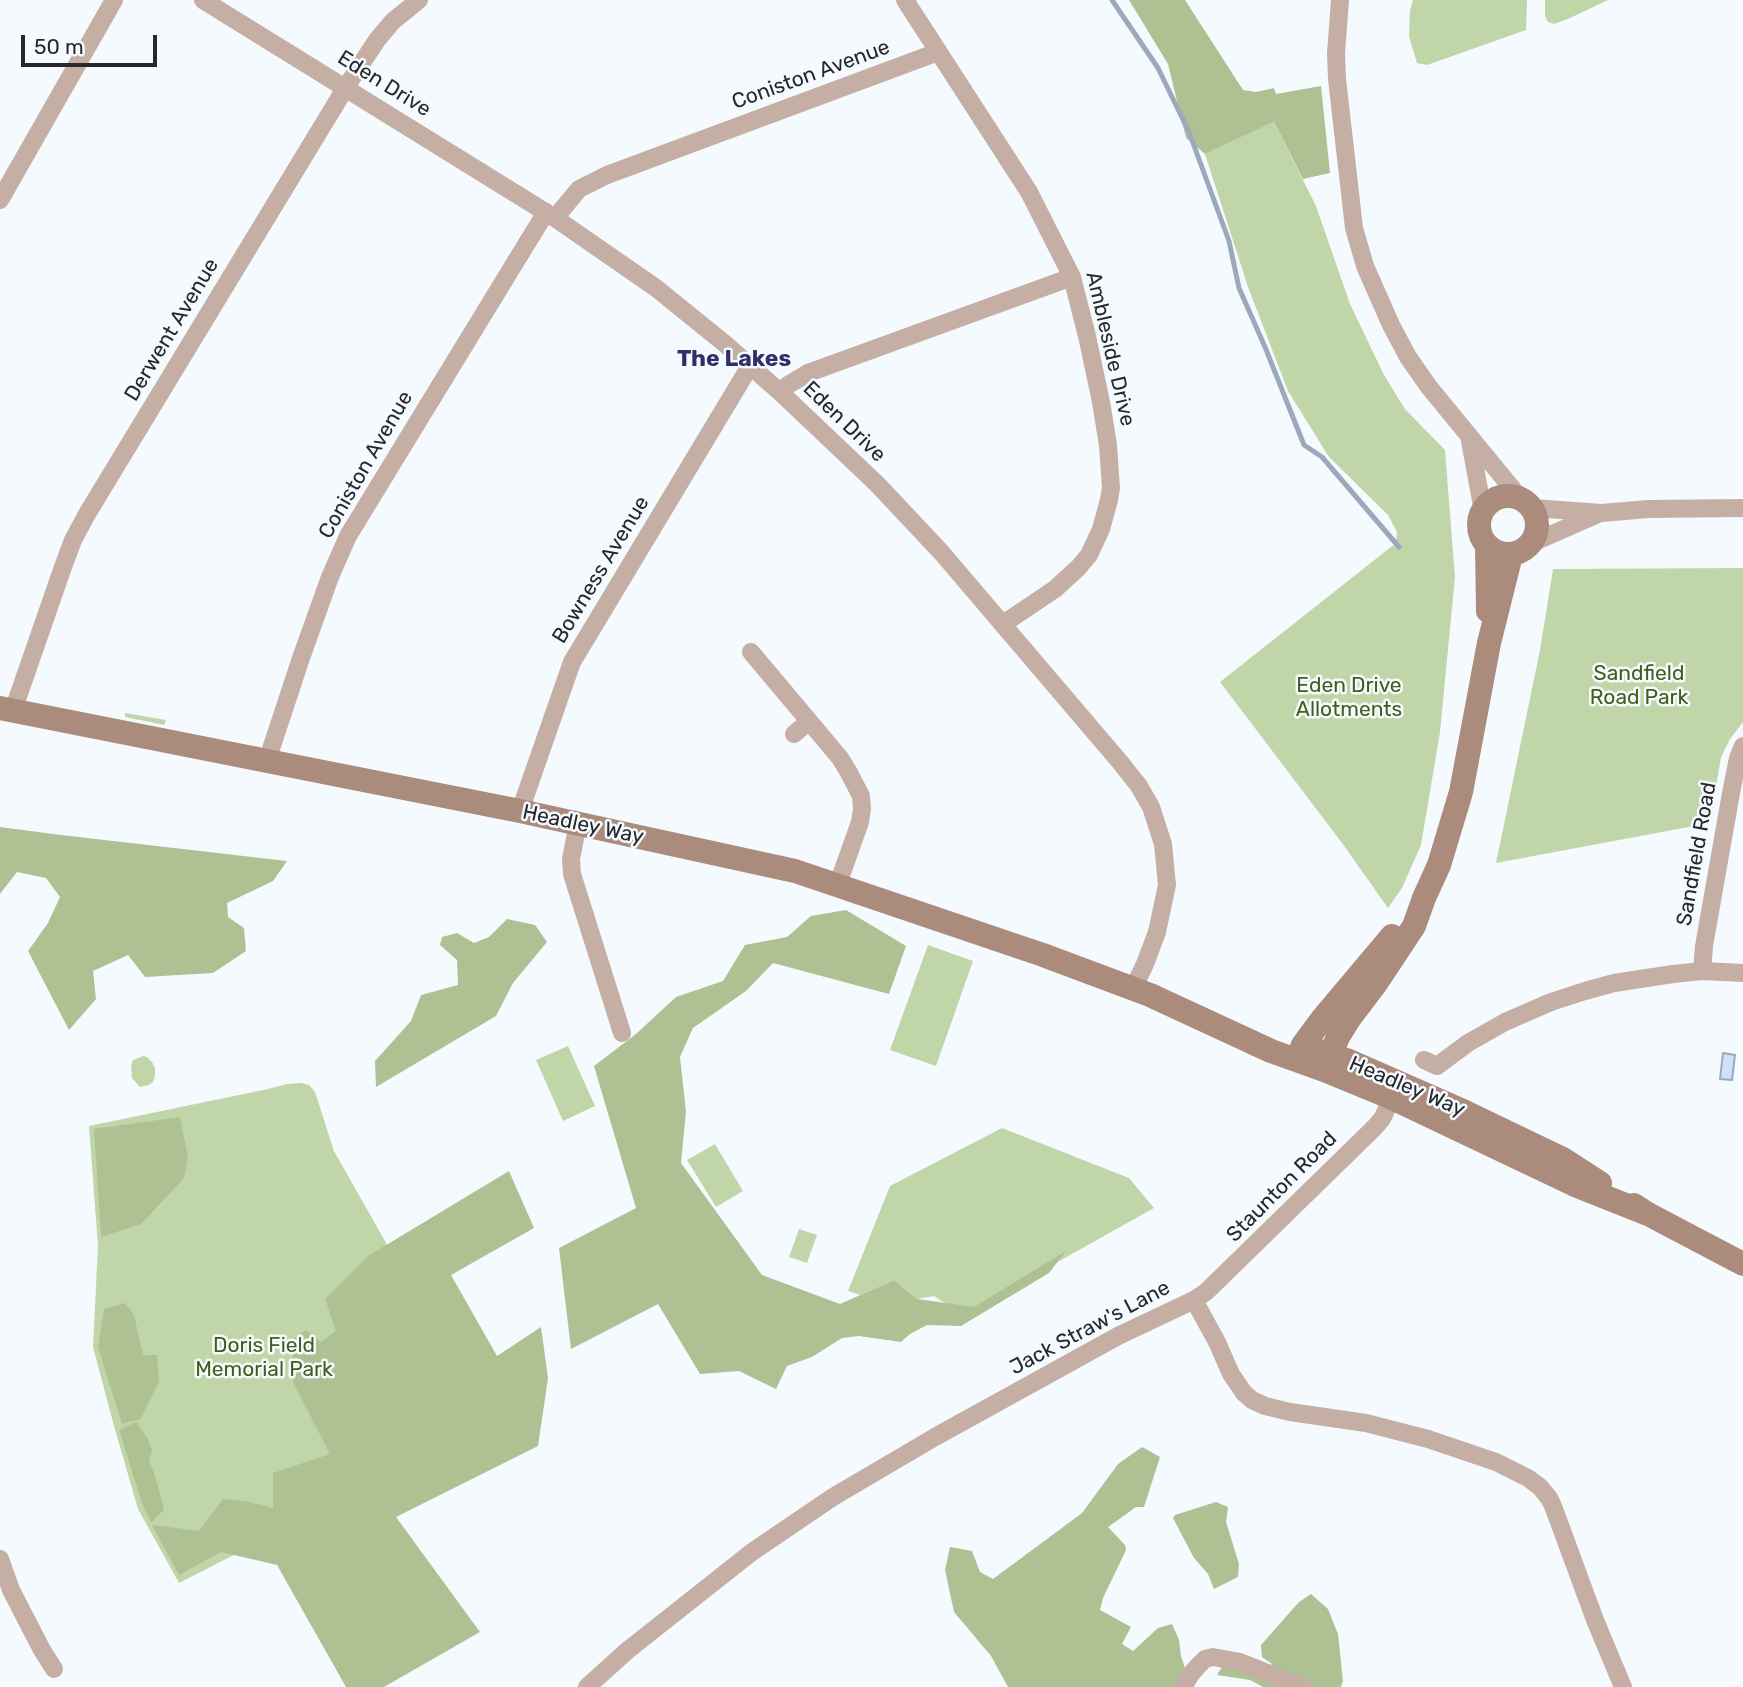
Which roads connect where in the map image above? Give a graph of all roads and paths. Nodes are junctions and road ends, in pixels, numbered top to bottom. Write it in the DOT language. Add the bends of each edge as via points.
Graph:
graph roads {
  1 [pos="114,0"];
  2 [pos="203,0"];
  3 [pos="419,0"];
  4 [pos="905,0"];
  5 [pos="1340,0"];
  6 [pos="938,52"];
  7 [pos="346,87"];
  8 [pos="0,200"];
  9 [pos="551,215"];
  10 [pos="1072,277"];
  11 [pos="750,366"];
  12 [pos="780,393"];
  13 [pos="1469,437"];
  14 [pos="1526,503"];
  15 [pos="1743,508"];
  16 [pos="1483,511"];
  17 [pos="1602,513"];
  18 [pos="1487,546"];
  19 [pos="1521,549"];
  20 [pos="1003,624"];
  21 [pos="1489,643"];
  22 [pos="751,652"];
  23 [pos="6,710"];
  24 [pos="808,722"];
  25 [pos="794,734"];
  26 [pos="1743,746"];
  27 [pos="267,761"];
  28 [pos="520,811"];
  29 [pos="578,823"];
  30 [pos="838,884"];
  31 [pos="1424,898"];
  32 [pos="1702,971"];
  33 [pos="1743,973"];
  34 [pos="1142,992"];
  35 [pos="622,1033"];
  36 [pos="1300,1053"];
  37 [pos="1424,1060"];
  38 [pos="1327,1063"];
  39 [pos="1392,1098"];
  40 [pos="1648,1214"];
  41 [pos="1743,1264"];
  42 [pos="1194,1300"];
  43 [pos="0,1559"];
  44 [pos="6,1587"];
  45 [pos="54,1669"];
  46 [pos="587,1687"];
  47 [pos="1183,1687"];
  48 [pos="1303,1687"];
  49 [pos="1623,1687"];
  1 -- 8 [label="street"];
  2 -- 7 [label="street, Eden Drive"];
  3 -- 7 [label="street, Derwent Avenue" via="377,40"];
  4 -- 6 [label="street, Ambleside Drive"];
  5 -- 13 [label="street" via="1337,79 1359,247 1408,357"];
  6 -- 9 [label="street, Coniston Avenue" via="607,175 579,189"];
  6 -- 10 [label="street, Ambleside Drive" via="1029,192"];
  7 -- 9 [label="street, Eden Drive"];
  7 -- 23 [label="street, Derwent Avenue" via="73,540"];
  9 -- 11 [label="street, Eden Drive" via="656,288"];
  9 -- 27 [label="street, Coniston Avenue" via="348,536"];
  10 -- 12 [label="street" via="808,373"];
  10 -- 20 [label="street, Ambleside Drive" via="1101,402 1110,499 1098,535 1078,568"];
  11 -- 12 [label="street, Eden Drive"];
  11 -- 28 [label="street, Bowness Avenue" via="572,662"];
  12 -- 20 [label="street, Eden Drive" via="877,484"];
  13 -- 14 [label="street"];
  13 -- 16 [label="street"];
  14 -- 16 [label="main road" via="1506,496 1493,500"];
  14 -- 17 [label="street"];
  14 -- 19 [label="main road" via="1538,525"];
  15 -- 17 [label="street"];
  16 -- 18 [label="main road" via="1480,535"];
  17 -- 19 [label="street"];
  18 -- 19 [label="main road" via="1498,553"];
  18 -- 21 [label="main road"];
  19 -- 21 [label="main road"];
  20 -- 34 [label="street, Eden Drive" via="1133,778 1151,807 1163,844 1167,885"];
  21 -- 31 [label="main road" via="1461,792 1440,865"];
  22 -- 24 [label="street"];
  23 -- 27 [label="main road, Headley Way"];
  24 -- 25 [label="street"];
  24 -- 30 [label="street" via="844,764 861,796 860,822"];
  26 -- 32 [label="street, Sandfield Road"];
  27 -- 28 [label="main road, Headley Way"];
  28 -- 29 [label="main road, Headley Way"];
  29 -- 30 [label="main road, Headley Way"];
  29 -- 35 [label="street" via="572,874"];
  30 -- 34 [label="main road, Headley Way"];
  31 -- 36 [label="main road" via="1323,1018"];
  31 -- 38 [label="main road" via="1414,926 1349,1018"];
  32 -- 33 [label="street"];
  32 -- 37 [label="street" via="1614,983 1569,996 1505,1022 1437,1066"];
  34 -- 36 [label="main road, Headley Way" via="1271,1051"];
  36 -- 38 [label="main road, Headley Way"];
  38 -- 39 [label="main road, Headley Way"];
  38 -- 40 [label="main road, Headley Way" via="1349,1061 1463,1111 1563,1159"];
  39 -- 40 [label="main road, Headley Way" via="1575,1185"];
  39 -- 42 [label="street, Staunton Road" via="1374,1128"];
  40 -- 41 [label="main road, Headley Way"];
  42 -- 46 [label="street, Jack Straw's Lane" via="1118,1336 833,1497 752,1552"];
  42 -- 49 [label="street, Jack Straw's Lane" via="1231,1374 1252,1400 1428,1439 1496,1462 1540,1487 1553,1506"];
  43 -- 44 [label="street"];
  44 -- 45 [label="street"];
  47 -- 48 [label="street" via="1198,1666 1213,1657 1240,1662"];
}
